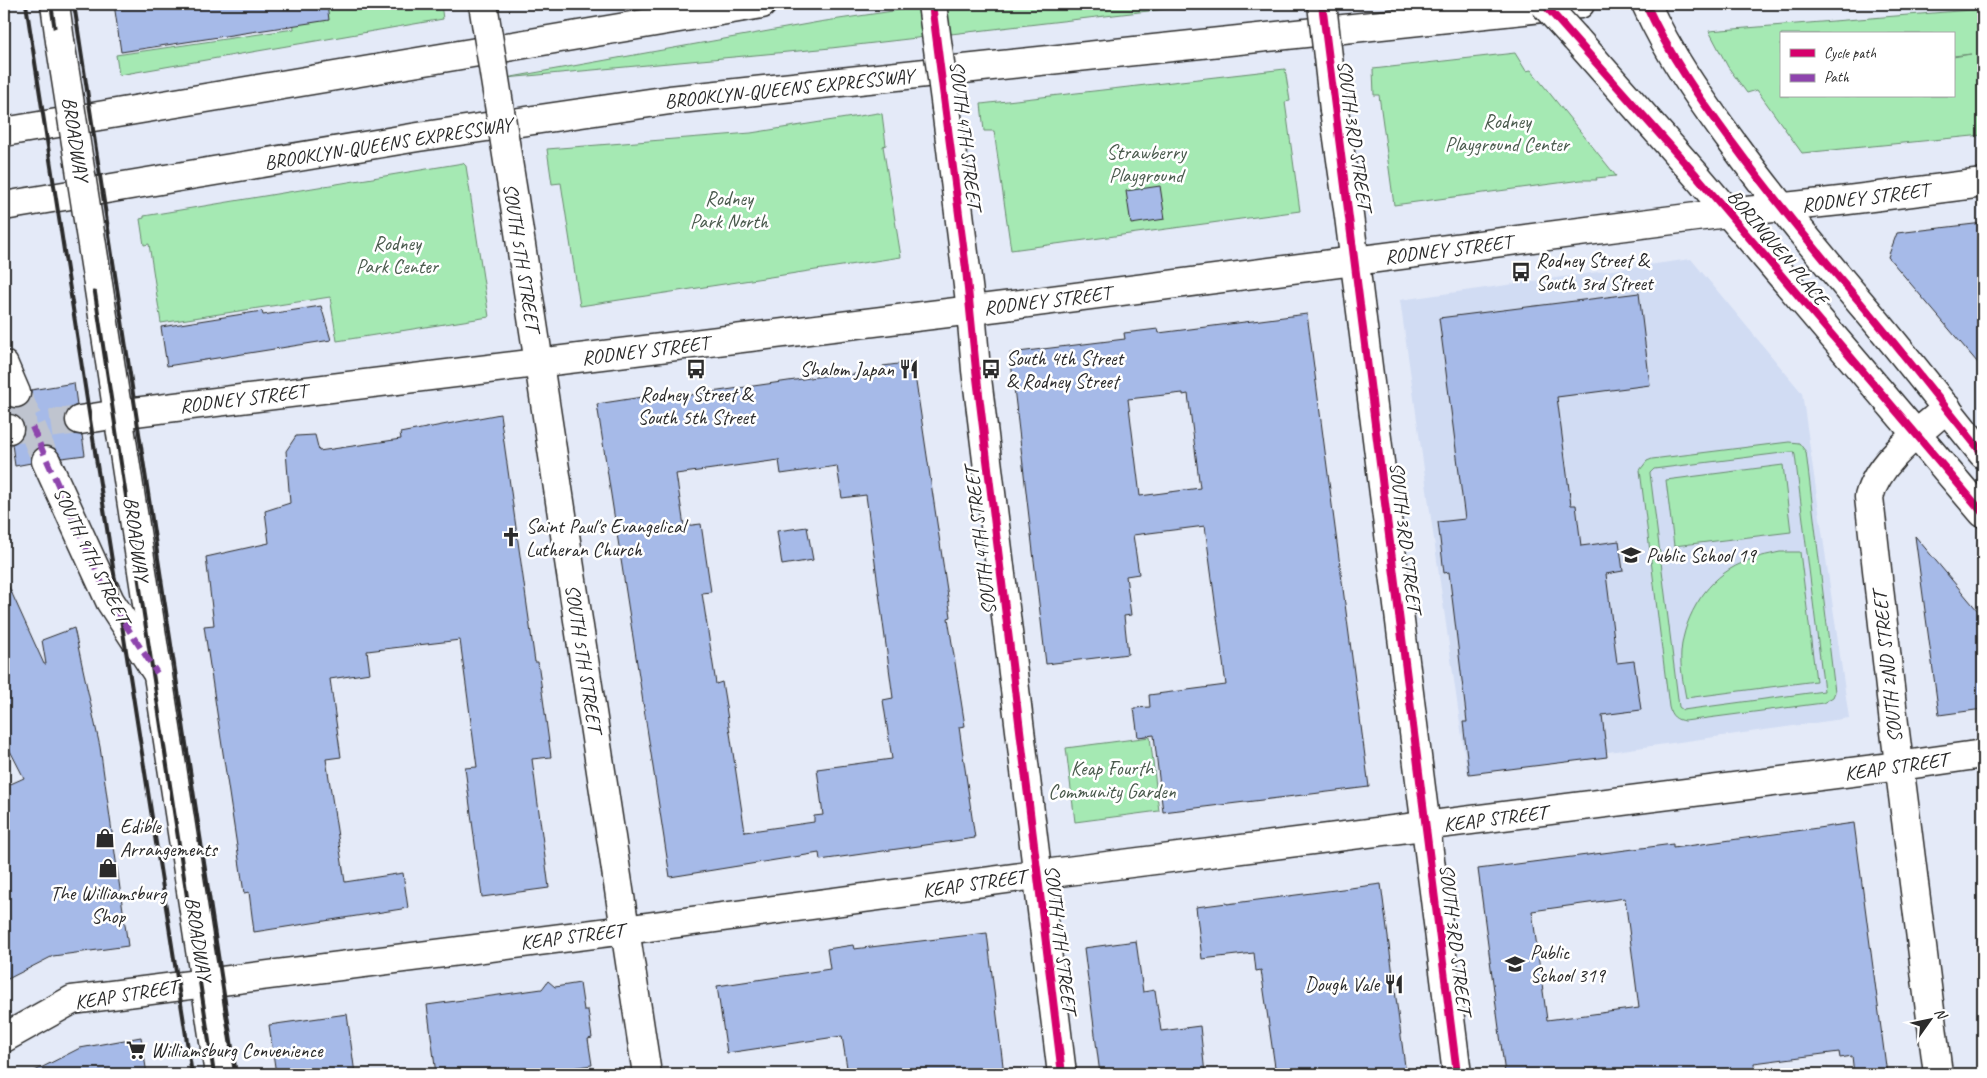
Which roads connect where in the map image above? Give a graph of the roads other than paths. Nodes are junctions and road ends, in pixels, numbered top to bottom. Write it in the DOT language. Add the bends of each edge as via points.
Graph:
graph roads {
  1 [pos="54,4"];
  2 [pos="483,4"];
  3 [pos="762,4"];
  4 [pos="932,4"];
  5 [pos="1322,4"];
  6 [pos="1544,4"];
  7 [pos="1580,4"];
  8 [pos="1646,4"];
  9 [pos="4,132"];
  10 [pos="1983,183"];
  11 [pos="4,206"];
  12 [pos="1780,207"];
  13 [pos="1727,213"];
  14 [pos="1355,261"];
  15 [pos="971,310"];
  16 [pos="538,363"];
  17 [pos="4,365"];
  18 [pos="16,392"];
  19 [pos="1947,408"];
  20 [pos="118,414"];
  21 [pos="80,420"];
  22 [pos="1916,435"];
  23 [pos="1983,454"];
  24 [pos="46,461"];
  25 [pos="1983,513"];
  26 [pos="157,673"];
  27 [pos="1983,754"];
  28 [pos="1899,766"];
  29 [pos="1426,827"];
  30 [pos="1036,875"];
  31 [pos="625,930"];
  32 [pos="205,983"];
  33 [pos="4,1038"];
  34 [pos="219,1074"];
  35 [pos="647,1074"];
  36 [pos="1062,1074"];
  37 [pos="1457,1074"];
  38 [pos="1938,1074"];
  1 -- 20 [label="main road, BROADWAY, bridge"];
  2 -- 16 [label="main road, SOUTH 5TH STREET, bridge"];
  3 -- 9 [label="main road"];
  4 -- 15 [label="main road, SOUTH 4TH STREET, bridge"];
  5 -- 14 [label="main road, SOUTH 3RD STREET, bridge"];
  6 -- 13 [label="main road, BORINQUEN PLACE, bridge"];
  7 -- 11 [label="main road, BROOKLYN-QUEENS EXPRESSWAY" via="670,100 418,137"];
  8 -- 12 [label="main road, BORINQUEN PLACE" via="1659,33 1691,85"];
  10 -- 12 [label="main road, RODNEY STREET"];
  12 -- 13 [label="main road, RODNEY STREET"];
  12 -- 19 [label="main road, BORINQUEN PLACE"];
  13 -- 14 [label="main road, RODNEY STREET"];
  13 -- 22 [label="main road, BORINQUEN PLACE"];
  14 -- 15 [label="main road, RODNEY STREET"];
  14 -- 29 [label="main road, SOUTH 3RD STREET"];
  15 -- 16 [label="main road, RODNEY STREET"];
  15 -- 30 [label="main road, SOUTH 4TH STREET"];
  16 -- 20 [label="main road, RODNEY STREET"];
  16 -- 31 [label="main road, SOUTH 5TH STREET"];
  17 -- 18 [label="main road"];
  19 -- 22 [label="main road, SOUTH 2ND STREET"];
  19 -- 23 [label="main road, BORINQUEN PLACE"];
  20 -- 21 [label="main road, RODNEY STREET"];
  20 -- 26 [label="main road, BROADWAY"];
  22 -- 25 [label="main road, BORINQUEN PLACE"];
  22 -- 28 [label="main road, SOUTH 2ND STREET" via="1883,467 1869,497"];
  24 -- 26 [label="main road, SOUTH 9TH STREET" via="110,601"];
  26 -- 32 [label="main road, BROADWAY"];
  27 -- 28 [label="main road, KEAP STREET"];
  28 -- 29 [label="main road, KEAP STREET"];
  28 -- 38 [label="main road, SOUTH 2ND STREET"];
  29 -- 30 [label="main road, KEAP STREET"];
  29 -- 37 [label="main road, SOUTH 3RD STREET"];
  30 -- 31 [label="main road, KEAP STREET"];
  30 -- 36 [label="main road, SOUTH 4TH STREET"];
  31 -- 32 [label="main road, KEAP STREET"];
  31 -- 35 [label="main road, SOUTH 5TH STREET"];
  32 -- 33 [label="main road, KEAP STREET" via="72,1000"];
  32 -- 34 [label="main road, BROADWAY"];
}
